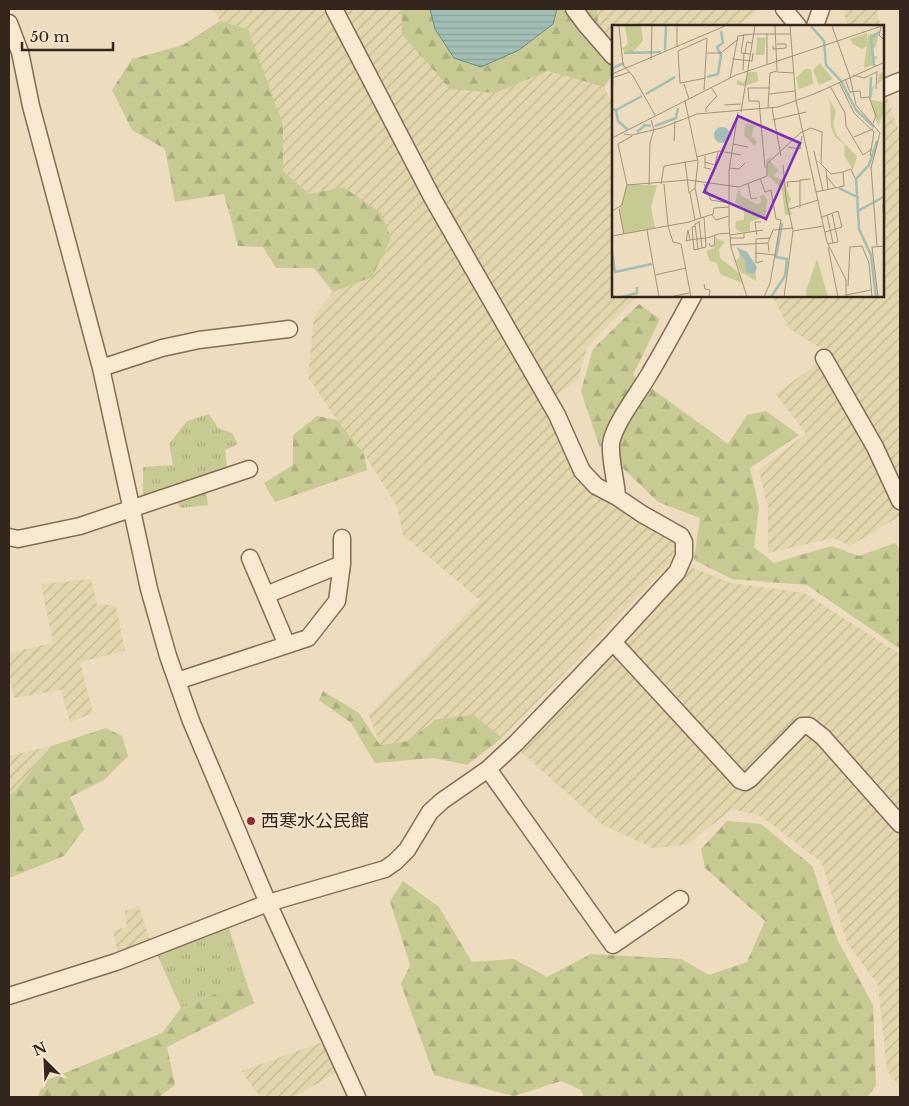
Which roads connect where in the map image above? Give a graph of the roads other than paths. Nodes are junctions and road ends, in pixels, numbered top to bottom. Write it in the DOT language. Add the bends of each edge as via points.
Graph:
graph roads {
  1 [pos="334,9"];
  2 [pos="574,9"];
  3 [pos="784,9"];
  4 [pos="821,9"];
  5 [pos="797,25"];
  6 [pos="815,25"];
  7 [pos="9,26"];
  8 [pos="612,55"];
  9 [pos="900,81"];
  10 [pos="884,88"];
  11 [pos="692,298"];
  12 [pos="289,329"];
  13 [pos="824,358"];
  14 [pos="100,368"];
  15 [pos="249,469"];
  16 [pos="617,497"];
  17 [pos="900,501"];
  18 [pos="130,509"];
  19 [pos="9,537"];
  20 [pos="342,538"];
  21 [pos="250,558"];
  22 [pos="342,564"];
  23 [pos="266,595"];
  24 [pos="613,642"];
  25 [pos="287,645"];
  26 [pos="177,681"];
  27 [pos="488,769"];
  28 [pos="900,824"];
  29 [pos="680,899"];
  30 [pos="268,903"];
  31 [pos="9,996"];
  32 [pos="357,1097"];
  1 -- 16 [label="street" via="433,199 557,415 582,471 596,486"];
  2 -- 8 [label="street"];
  3 -- 5 [label="street"];
  4 -- 6 [label="street"];
  7 -- 14 [label="street" via="20,52 30,106"];
  9 -- 10 [label="street"];
  11 -- 16 [label="street" via="616,428 611,449"];
  12 -- 14 [label="street" via="199,340"];
  13 -- 17 [label="street" via="876,447"];
  14 -- 18 [label="street"];
  15 -- 18 [label="street"];
  16 -- 24 [label="street" via="681,536 684,556 676,572"];
  18 -- 19 [label="street" via="80,526 18,539"];
  18 -- 26 [label="street"];
  20 -- 22 [label="street"];
  21 -- 23 [label="street"];
  22 -- 23 [label="street"];
  22 -- 25 [label="street" via="337,601 308,638"];
  23 -- 25 [label="street"];
  24 -- 27 [label="street"];
  24 -- 28 [label="street" via="740,780 750,779 802,726 809,726 823,737"];
  25 -- 26 [label="street"];
  26 -- 30 [label="street"];
  27 -- 29 [label="street" via="613,945"];
  27 -- 30 [label="street" via="430,812 407,850 385,869"];
  30 -- 31 [label="street" via="116,962"];
  30 -- 32 [label="street"];
}
